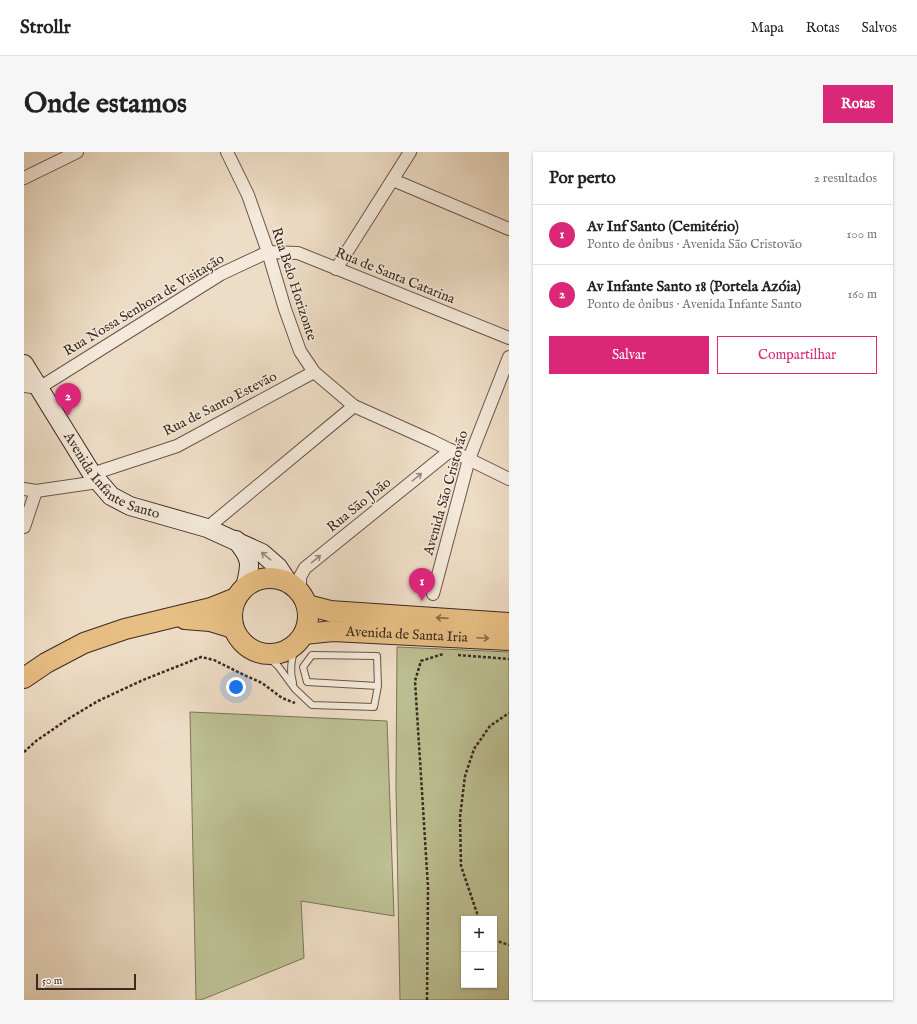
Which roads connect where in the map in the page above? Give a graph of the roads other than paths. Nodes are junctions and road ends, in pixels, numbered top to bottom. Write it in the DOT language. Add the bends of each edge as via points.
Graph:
graph roads {
  1 [pos="76,152"];
  2 [pos="227,152"];
  3 [pos="410,152"];
  4 [pos="24,178"];
  5 [pos="392,180"];
  6 [pos="509,229"];
  7 [pos="268,252"];
  8 [pos="336,269"];
  9 [pos="509,338"];
  10 [pos="509,357"];
  11 [pos="24,364"];
  12 [pos="314,372"];
  13 [pos="31,387"];
  14 [pos="354,406"];
  15 [pos="451,450"];
  16 [pos="469,459"];
  17 [pos="95,478"];
  18 [pos="509,479"];
  19 [pos="24,489"];
  20 [pos="36,491"];
  21 [pos="24,527"];
  22 [pos="207,528"];
  23 [pos="236,540"];
  24 [pos="240,592"];
  25 [pos="298,593"];
  26 [pos="433,594"];
  27 [pos="159,620"];
  28 [pos="509,623"];
  29 [pos="233,628"];
  30 [pos="299,640"];
  31 [pos="509,640"];
  32 [pos="266,655"];
  33 [pos="24,678"];
  34 [pos="378,686"];
  35 [pos="295,689"];
  1 -- 4 [label="street"];
  2 -- 7 [label="street, Rua Belo Horizonte" via="248,195"];
  3 -- 5 [label="street"];
  5 -- 6 [label="street"];
  5 -- 8 [label="street"];
  7 -- 8 [label="street, Rua de Santa Catarina" via="298,253"];
  7 -- 12 [label="street, Rua Belo Horizonte" via="300,351"];
  7 -- 13 [label="street, Rua Nossa Senhora de Visitação" via="221,274"];
  8 -- 9 [label="street, Rua de Santa Catarina"];
  10 -- 16 [label="street, Avenida São Cristovão"];
  11 -- 13 [label="street, Avenida Infante Santo"];
  12 -- 14 [label="street, Rua Belo Horizonte"];
  12 -- 17 [label="street, Rua de Santo Estevão" via="177,446"];
  13 -- 17 [label="street, Avenida Infante Santo"];
  14 -- 15 [label="street, Rua Belo Horizonte"];
  14 -- 22 [label="street"];
  15 -- 16 [label="street, Rua Belo Horizonte"];
  25 -- 15 [label="street, Rua São João, one-way" via="300,577 305,568"];
  16 -- 18 [label="street, Rua Belo Horizonte"];
  16 -- 26 [label="street, Avenida São Cristovão"];
  17 -- 20 [label="street, Rua de Santo Estevão"];
  17 -- 22 [label="street, Avenida Infante Santo" via="111,496 130,506"];
  19 -- 20 [label="street, Rua de Santo Estevão"];
  20 -- 21 [label="street"];
  22 -- 23 [label="street, Avenida Infante Santo"];
  23 -- 24 [label="street" via="246,552 250,568"];
  25 -- 23 [label="street, Avenida Infante Santo, one-way" via="278,567 262,553"];
  24 -- 25 [label="main road" via="258,579 273,578"];
  24 -- 27 [label="main road" via="211,608"];
  24 -- 29 [label="main road" via="231,613"];
  28 -- 25 [label="main road, Avenida de Santa Iria, one-way" via="330,611"];
  25 -- 30 [label="main road" via="308,620"];
  27 -- 29 [label="main road" via="187,619"];
  27 -- 33 [label="main road" via="84,643"];
  29 -- 32 [label="main road" via="240,641 252,650"];
  30 -- 31 [label="main road, Avenida de Santa Iria, one-way" via="333,631"];
  30 -- 32 [label="main road" via="281,653"];
  30 -- 35 [label="lane" via="292,660 291,675"];
  32 -- 35 [label="lane"];
  34 -- 34 [label="lane" via="307,682 303,667 312,655 377,656"];
  34 -- 35 [label="lane" via="374,707 312,705"];
}
